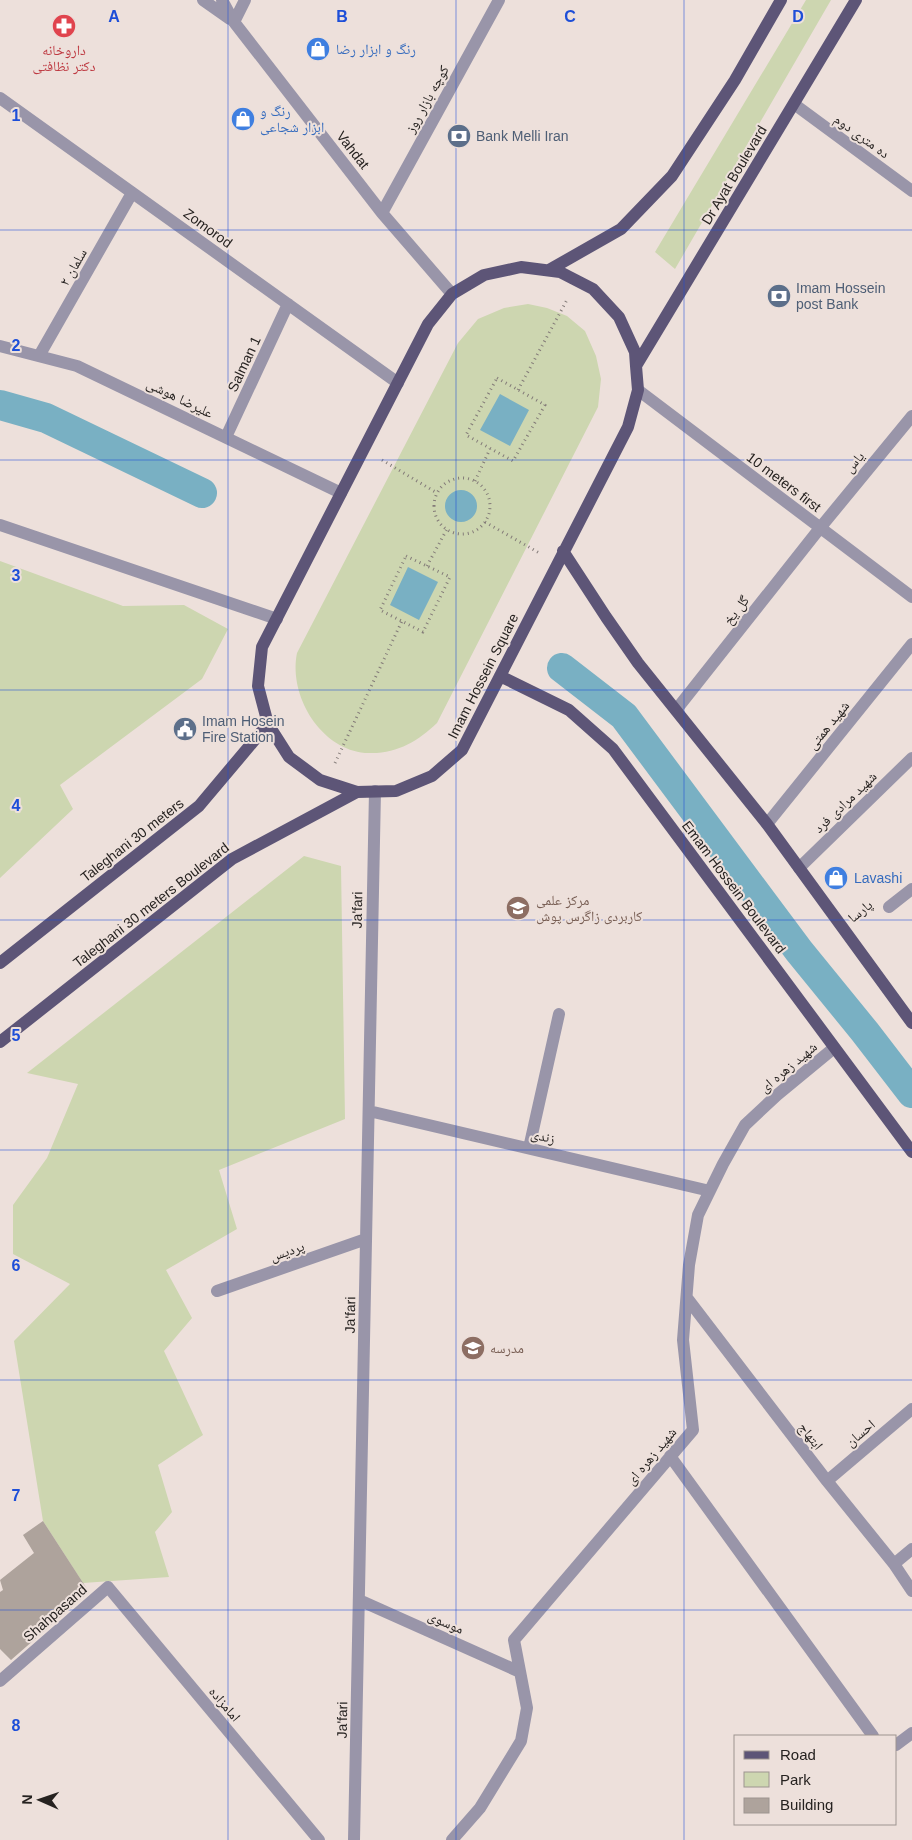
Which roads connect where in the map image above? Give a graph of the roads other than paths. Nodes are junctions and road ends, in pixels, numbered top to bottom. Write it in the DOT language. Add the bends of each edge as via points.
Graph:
graph roads {
  1 [pos="203,0"];
  2 [pos="222,0"];
  3 [pos="245,0"];
  4 [pos="499,0"];
  5 [pos="782,0"];
  6 [pos="856,0"];
  7 [pos="234,22"];
  8 [pos="0,98"];
  9 [pos="794,104"];
  10 [pos="912,192"];
  11 [pos="132,193"];
  12 [pos="382,213"];
  13 [pos="549,270"];
  14 [pos="452,294"];
  15 [pos="288,304"];
  16 [pos="0,346"];
  17 [pos="39,356"];
  18 [pos="636,366"];
  19 [pos="398,383"];
  20 [pos="638,390"];
  21 [pos="912,416"];
  22 [pos="226,437"];
  23 [pos="341,492"];
  24 [pos="0,525"];
  25 [pos="820,528"];
  26 [pos="562,552"];
  27 [pos="912,597"];
  28 [pos="277,619"];
  29 [pos="912,644"];
  30 [pos="500,676"];
  31 [pos="676,710"];
  32 [pos="268,724"];
  33 [pos="912,758"];
  34 [pos="375,791"];
  35 [pos="357,792"];
  36 [pos="766,824"];
  37 [pos="798,868"];
  38 [pos="912,889"];
  39 [pos="889,907"];
  40 [pos="0,963"];
  41 [pos="559,1014"];
  42 [pos="912,1023"];
  43 [pos="0,1042"];
  44 [pos="834,1048"];
  45 [pos="369,1111"];
  46 [pos="529,1148"];
  47 [pos="912,1152"];
  48 [pos="710,1191"];
  49 [pos="366,1240"];
  50 [pos="217,1291"];
  51 [pos="687,1298"];
  52 [pos="912,1409"];
  53 [pos="670,1456"];
  54 [pos="827,1480"];
  55 [pos="912,1549"];
  56 [pos="894,1564"];
  57 [pos="108,1587"];
  58 [pos="912,1591"];
  59 [pos="359,1600"];
  60 [pos="520,1672"];
  61 [pos="0,1681"];
  62 [pos="912,1733"];
  63 [pos="872,1735"];
  64 [pos="897,1745"];
  65 [pos="319,1840"];
  66 [pos="354,1840"];
  67 [pos="452,1840"];
  1 -- 7 [label="street, Vahdat"];
  2 -- 7 [label="street, Vahdat"];
  3 -- 7 [label="street"];
  4 -- 12 [label="street, کوچه بازار روز"];
  5 -- 13 [label="main road" via="735,80 672,176 621,229"];
  6 -- 9 [label="main road, Dr Ayat Boulevard"];
  7 -- 12 [label="street, Vahdat"];
  8 -- 11 [label="street, Zomorod"];
  9 -- 10 [label="street, ده متری دوم"];
  9 -- 18 [label="main road, Dr Ayat Boulevard"];
  11 -- 15 [label="street, Zomorod"];
  11 -- 17 [label="street, سلمان ۲"];
  12 -- 14 [label="street, Vahdat"];
  13 -- 14 [label="main road, Imam Hossein Square" via="522,267 484,274"];
  13 -- 18 [label="main road, Imam Hossein Square" via="560,272 593,289 619,317 635,352"];
  14 -- 19 [label="main road, Imam Hossein Square" via="428,324"];
  15 -- 19 [label="street, Zomorod"];
  15 -- 22 [label="street, Salman 1"];
  16 -- 17 [label="street, علیرضا هوشی"];
  17 -- 22 [label="street, علیرضا هوشی" via="77,366"];
  18 -- 20 [label="main road, Imam Hossein Square"];
  19 -- 23 [label="main road, Imam Hossein Square"];
  20 -- 25 [label="street, 10 meters first"];
  20 -- 26 [label="main road, Imam Hossein Square" via="628,427"];
  21 -- 25 [label="street, یاس"];
  22 -- 23 [label="street, علیرضا هوشی"];
  23 -- 28 [label="main road, Imam Hossein Square"];
  24 -- 28 [label="street"];
  25 -- 27 [label="street, 10 meters first"];
  25 -- 31 [label="street, گل یخ"];
  26 -- 30 [label="main road, Imam Hossein Square"];
  26 -- 31 [label="main road" via="638,663"];
  28 -- 32 [label="main road, Imam Hossein Square" via="262,647 258,686"];
  29 -- 36 [label="street, شهید همتی"];
  30 -- 34 [label="main road, Imam Hossein Square" via="462,750 432,776 396,791"];
  30 -- 44 [label="main road, Emam Hossein Boulevard" via="569,710 613,749"];
  31 -- 36 [label="main road"];
  32 -- 35 [label="main road, Imam Hossein Square" via="289,757 320,780"];
  32 -- 40 [label="main road, Taleghani 30 meters" via="199,806"];
  33 -- 37 [label="street, شهید مرادی فرد"];
  34 -- 35 [label="main road, Imam Hossein Square"];
  34 -- 45 [label="street, Ja'fari"];
  35 -- 43 [label="main road, Taleghani 30 meters Boulevard" via="232,859"];
  36 -- 37 [label="main road"];
  37 -- 42 [label="main road"];
  38 -- 39 [label="street, پارسا"];
  41 -- 46 [label="street"];
  44 -- 47 [label="main road, Emam Hossein Boulevard"];
  44 -- 48 [label="street, شهید زهره ای" via="745,1125"];
  45 -- 46 [label="street, زندی"];
  45 -- 49 [label="street, Ja'fari"];
  46 -- 48 [label="street, زندی"];
  48 -- 51 [label="street, شهید زهره ای" via="698,1215"];
  49 -- 50 [label="street, پردیس"];
  49 -- 59 [label="street, Ja'fari"];
  51 -- 53 [label="street, شهید زهره ای" via="683,1340 693,1430"];
  51 -- 54 [label="street, ابتهاج"];
  52 -- 54 [label="street, احسان"];
  53 -- 60 [label="street, شهید زهره ای" via="514,1640"];
  53 -- 63 [label="street"];
  54 -- 56 [label="street, ابتهاج"];
  55 -- 56 [label="street"];
  56 -- 58 [label="street, ابتهاج"];
  57 -- 61 [label="street, Shahpasand"];
  57 -- 65 [label="street, امامزاده"];
  59 -- 60 [label="street, موسوی"];
  59 -- 66 [label="street, Ja'fari"];
  60 -- 67 [label="street, شهید زهره ای" via="527,1708 520,1741 480,1808"];
  62 -- 64 [label="street"];
}
